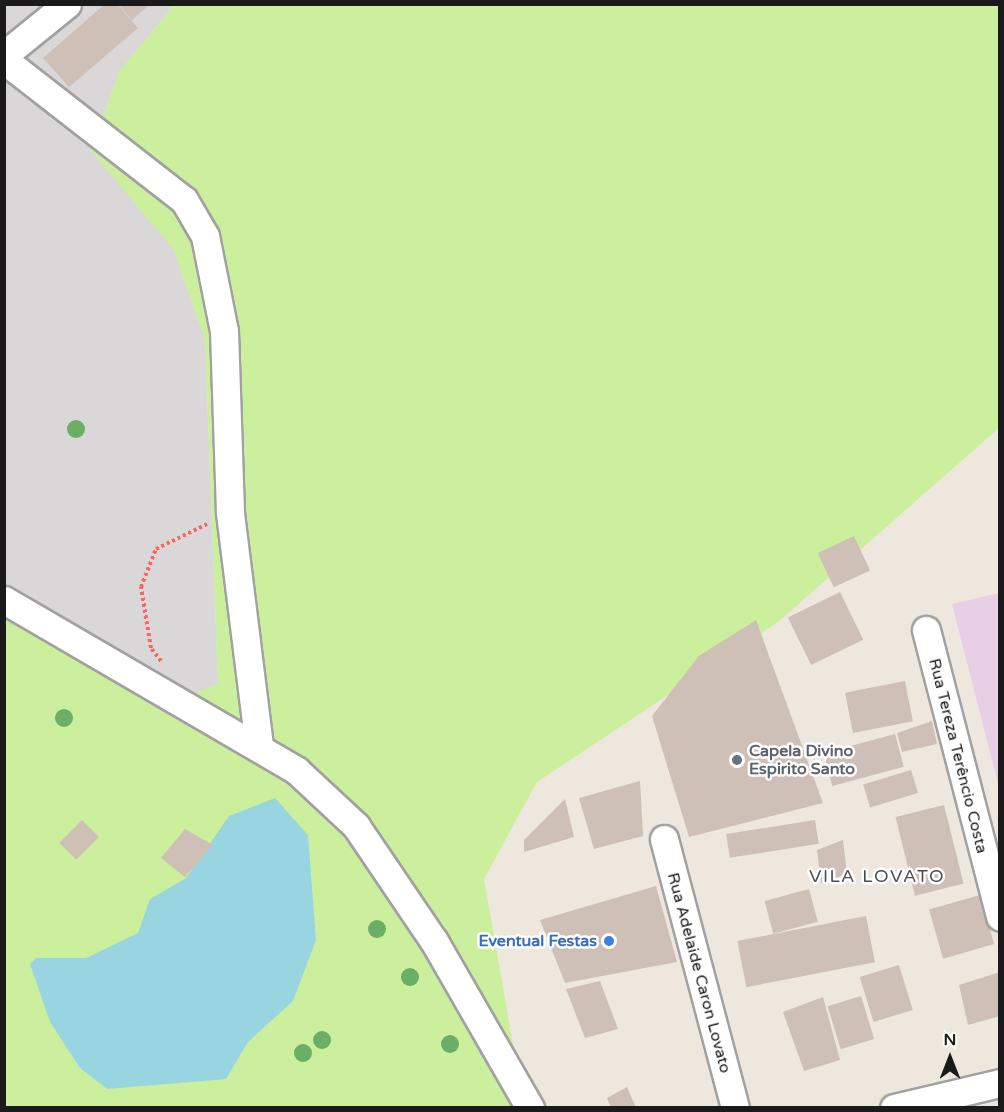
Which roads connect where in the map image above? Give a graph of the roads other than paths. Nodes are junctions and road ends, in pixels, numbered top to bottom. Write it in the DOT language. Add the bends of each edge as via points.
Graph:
graph roads {
  1 [pos="67,4"];
  2 [pos="4,55"];
  3 [pos="4,60"];
  4 [pos="4,600"];
  5 [pos="926,630"];
  6 [pos="259,747"];
  7 [pos="664,839"];
  8 [pos="999,916"];
  9 [pos="999,1083"];
  10 [pos="530,1107"];
  11 [pos="735,1107"];
  12 [pos="894,1107"];
  1 -- 2 [label="street"];
  3 -- 6 [label="street" via="184,200 205,236 224,331 230,513"];
  4 -- 6 [label="street" via="173,703"];
  5 -- 8 [label="street, Rua Tereza Terêncio Costa"];
  6 -- 10 [label="street" via="296,770 356,826 434,941"];
  7 -- 11 [label="street, Rua Adelaide Caron Lovato"];
  9 -- 12 [label="street"];
}
